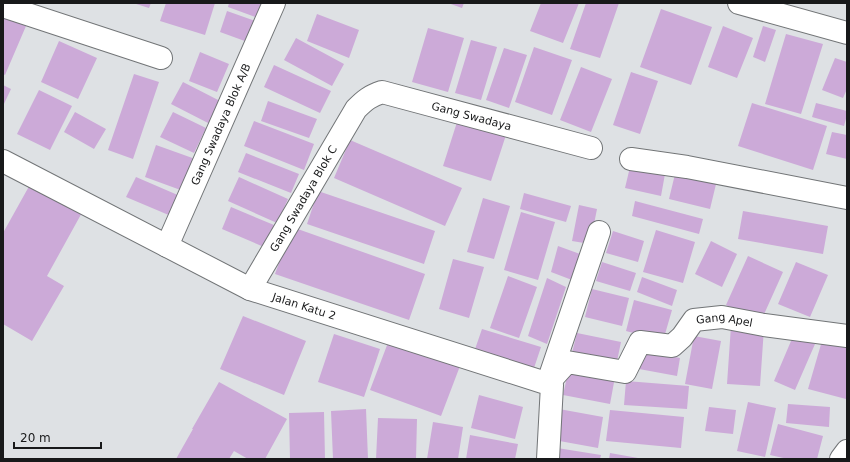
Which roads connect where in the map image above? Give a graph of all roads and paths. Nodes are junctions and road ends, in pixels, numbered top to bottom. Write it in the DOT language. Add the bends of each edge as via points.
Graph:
graph roads {
  1 [pos="274,3"];
  2 [pos="739,3"];
  3 [pos="3,5"];
  4 [pos="847,33"];
  5 [pos="161,58"];
  6 [pos="356,109"];
  7 [pos="591,148"];
  8 [pos="631,159"];
  9 [pos="3,161"];
  10 [pos="847,198"];
  11 [pos="599,232"];
  12 [pos="167,246"];
  13 [pos="250,289"];
  14 [pos="847,336"];
  15 [pos="548,383"];
  16 [pos="847,451"];
  17 [pos="548,459"];
  18 [pos="842,459"];
  1 -- 12 [label="street, Gang Swadaya Blok A/B"];
  2 -- 4 [label="street"];
  3 -- 5 [label="street"];
  6 -- 7 [label="street, Gang Swadaya" via="364,100 382,92"];
  6 -- 13 [label="street, Gang Swadaya Blok C"];
  8 -- 10 [label="street" via="687,167"];
  9 -- 12 [label="street, Jalan Katu 2"];
  11 -- 15 [label="street"];
  12 -- 13 [label="street, Jalan Katu 2"];
  13 -- 15 [label="street, Jalan Katu 2"];
  14 -- 15 [label="street, Gang Apel" via="764,325 722,316 694,320 672,346 640,342 625,372 567,362"];
  15 -- 17 [label="street" via="552,385"];
  16 -- 18 [label="street"];
}
